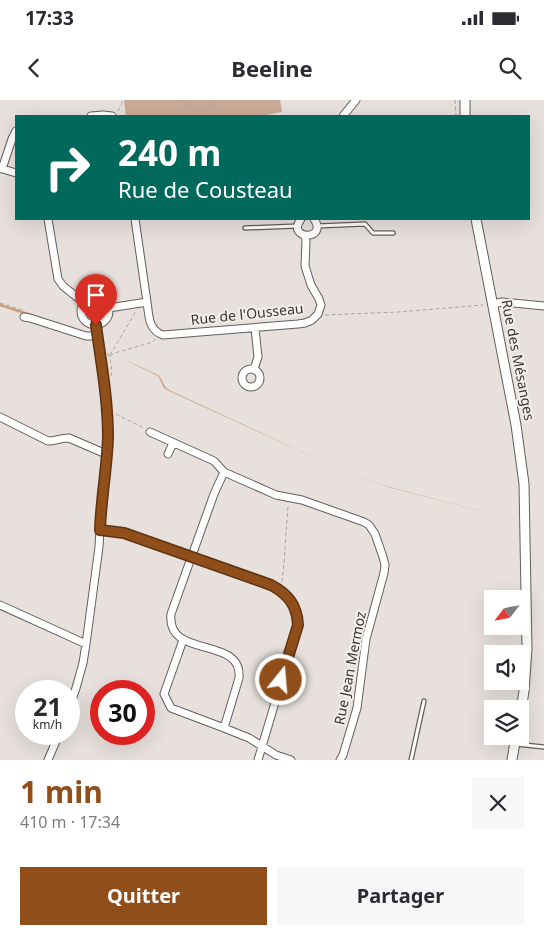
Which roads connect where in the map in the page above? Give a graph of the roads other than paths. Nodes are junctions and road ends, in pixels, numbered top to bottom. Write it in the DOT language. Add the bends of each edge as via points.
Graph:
graph roads {
  1 [pos="356,100"];
  2 [pos="465,100"];
  3 [pos="345,115"];
  4 [pos="466,115"];
  5 [pos="15,133"];
  6 [pos="1,168"];
  7 [pos="15,173"];
  8 [pos="48,220"];
  9 [pos="135,220"];
  10 [pos="476,220"];
  11 [pos="299,222"];
  12 [pos="315,222"];
  13 [pos="244,228"];
  14 [pos="393,233"];
  15 [pos="305,235"];
  16 [pos="83,302"];
  17 [pos="147,302"];
  18 [pos="493,304"];
  19 [pos="544,306"];
  20 [pos="108,308"];
  21 [pos="24,317"];
  22 [pos="96,325"];
  23 [pos="255,328"];
  24 [pos="98,336"];
  25 [pos="254,369"];
  26 [pos="0,417"];
  27 [pos="150,432"];
  28 [pos="173,443"];
  29 [pos="106,454"];
  30 [pos="168,454"];
  31 [pos="224,472"];
  32 [pos="100,530"];
  33 [pos="192,557"];
  34 [pos="0,605"];
  35 [pos="183,640"];
  36 [pos="86,644"];
  37 [pos="78,680"];
  38 [pos="523,700"];
  39 [pos="424,701"];
  40 [pos="224,728"];
  41 [pos="529,743"];
  42 [pos="54,745"];
  43 [pos="262,745"];
  44 [pos="515,745"];
  45 [pos="544,747"];
  46 [pos="48,760"];
  47 [pos="258,760"];
  48 [pos="292,760"];
  49 [pos="340,760"];
  50 [pos="411,760"];
  51 [pos="512,760"];
  1 -- 3 [label="street"];
  2 -- 4 [label="main road"];
  5 -- 6 [label="street"];
  6 -- 7 [label="street"];
  8 -- 16 [label="street" via="58,279"];
  9 -- 17 [label="street"];
  10 -- 18 [label="main road, Rue des Mésanges"];
  11 -- 13 [label="lane"];
  11 -- 15 [label="street" via="299,232"];
  12 -- 14 [label="lane" via="365,224 374,233"];
  12 -- 15 [label="street" via="315,232"];
  15 -- 23 [label="street, Rue de l'Ousseau" via="305,266 320,302 320,311 305,323"];
  16 -- 20 [label="street" via="91,297 100,298"];
  16 -- 22 [label="street" via="82,318"];
  17 -- 20 [label="street"];
  17 -- 23 [label="street, Rue de l'Ousseau" via="150,323 158,333"];
  18 -- 19 [label="street"];
  18 -- 38 [label="main road, Rue des Mésanges" via="524,484 528,649"];
  20 -- 22 [label="street" via="106,319"];
  21 -- 24 [label="street" via="86,336"];
  22 -- 24 [label="street"];
  23 -- 25 [label="street" via="258,357"];
  24 -- 29 [label="street" via="108,410"];
  26 -- 29 [label="street" via="48,441 69,438"];
  27 -- 28 [label="street, Rue Jean Mermoz"];
  28 -- 30 [label="street"];
  28 -- 31 [label="street, Rue Jean Mermoz" via="214,461"];
  29 -- 32 [label="street"];
  31 -- 33 [label="street"];
  31 -- 49 [label="street, Rue Jean Mermoz" via="276,496 302,500 369,525 375,534 385,565 384,578 364,648 358,708"];
  32 -- 33 [label="street" via="124,533"];
  32 -- 36 [label="street"];
  33 -- 35 [label="street" via="171,621 172,628"];
  33 -- 43 [label="street" via="280,590 290,598 298,616"];
  34 -- 36 [label="street"];
  35 -- 40 [label="street" via="224,653 238,664 239,678"];
  35 -- 40 [label="street" via="164,694 171,708"];
  36 -- 37 [label="street"];
  39 -- 50 [label="lane"];
  40 -- 43 [label="street"];
  41 -- 45 [label="lane"];
  42 -- 46 [label="street"];
  43 -- 47 [label="street"];
  43 -- 48 [label="street" via="276,755"];
  44 -- 51 [label="main road"];
}
